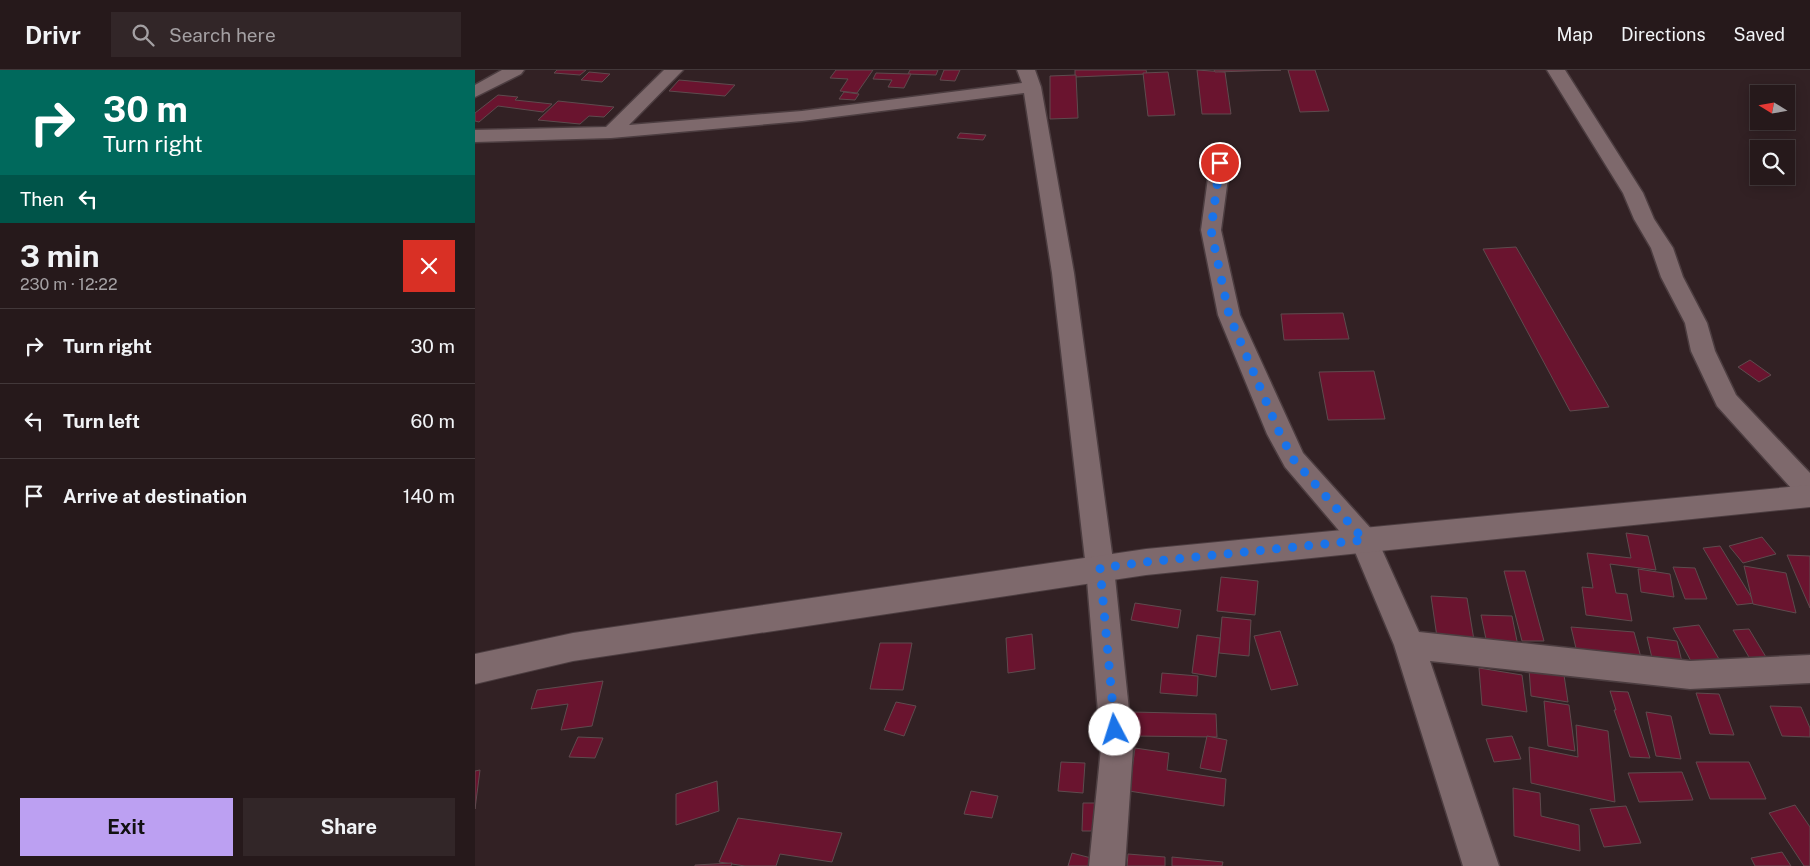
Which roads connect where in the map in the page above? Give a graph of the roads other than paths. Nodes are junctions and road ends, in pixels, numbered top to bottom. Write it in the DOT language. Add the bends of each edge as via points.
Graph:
graph roads {
  1 [pos="515,70"];
  2 [pos="674,70"];
  3 [pos="1556,70"];
  4 [pos="1029,79"];
  5 [pos="475,92"];
  6 [pos="611,132"];
  7 [pos="475,136"];
  8 [pos="1220,163"];
  9 [pos="1810,491"];
  10 [pos="1810,496"];
  11 [pos="1364,540"];
  12 [pos="1100,568"];
  13 [pos="1409,645"];
  14 [pos="475,669"];
  15 [pos="1810,669"];
  16 [pos="1107,866"];
  17 [pos="1481,866"];
  1 -- 5 [label="street"];
  2 -- 6 [label="street"];
  3 -- 9 [label="street" via="1621,172 1662,248 1726,400"];
  4 -- 6 [label="street" via="866,109"];
  4 -- 12 [label="street" via="1063,273"];
  6 -- 7 [label="street"];
  8 -- 11 [label="street" via="1211,230 1229,315 1294,460"];
  10 -- 11 [label="street"];
  11 -- 12 [label="street"];
  11 -- 13 [label="street"];
  12 -- 14 [label="street" via="573,648"];
  12 -- 16 [label="street" via="1117,748"];
  13 -- 15 [label="street" via="1690,675"];
  13 -- 17 [label="street"];
}
